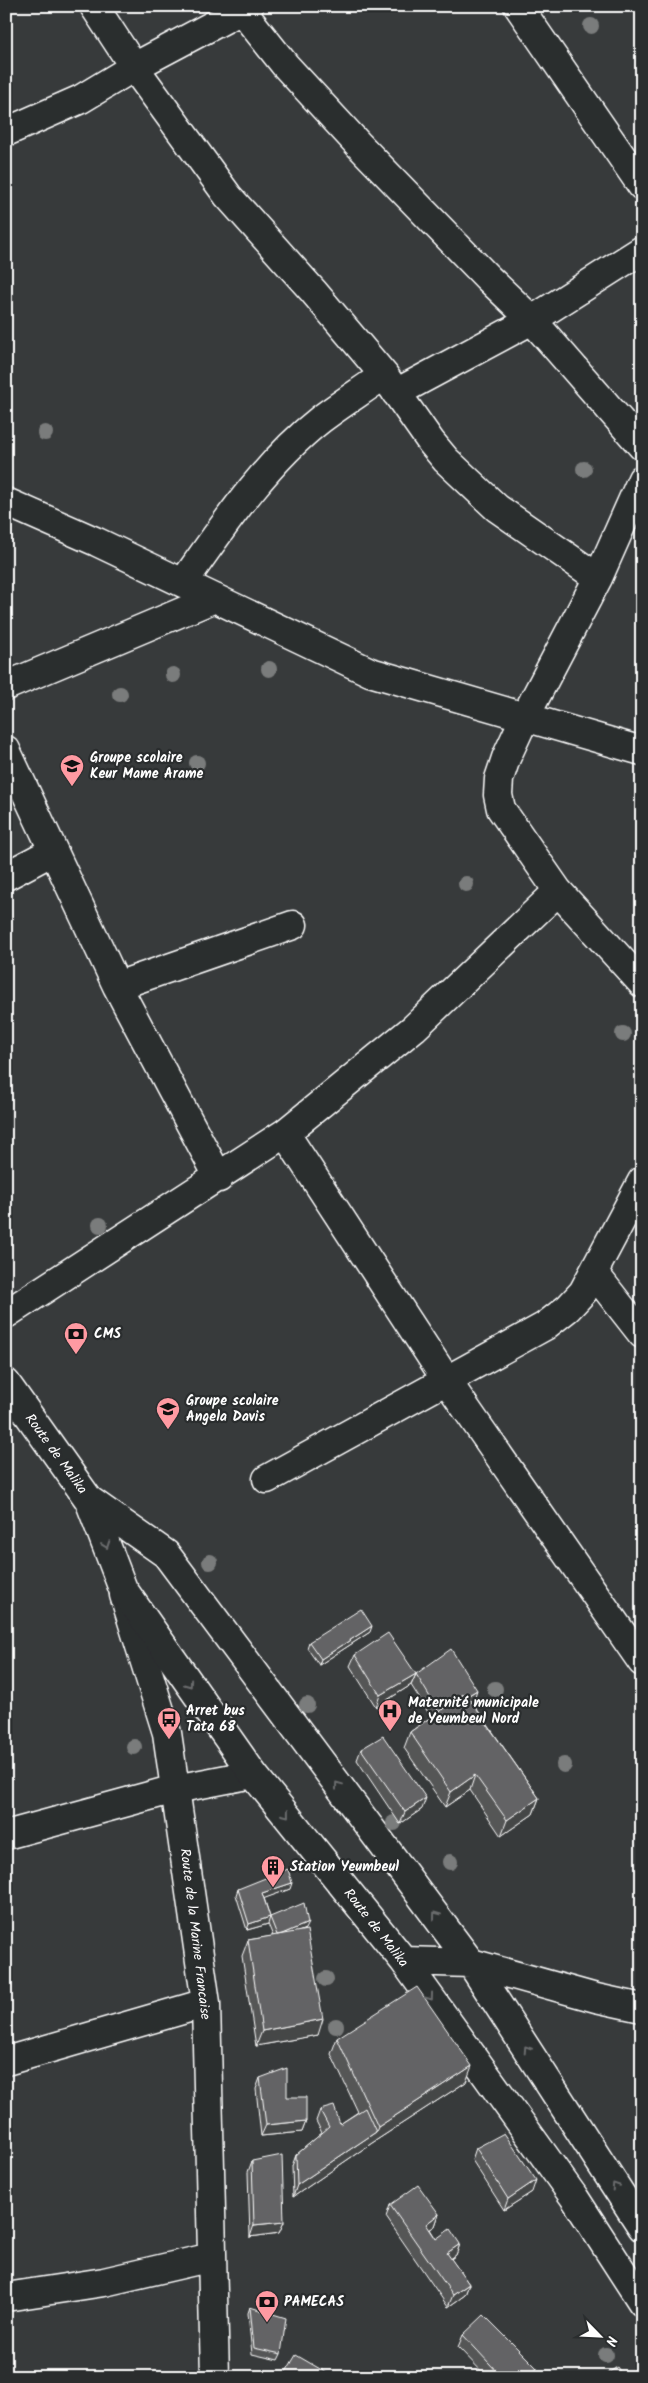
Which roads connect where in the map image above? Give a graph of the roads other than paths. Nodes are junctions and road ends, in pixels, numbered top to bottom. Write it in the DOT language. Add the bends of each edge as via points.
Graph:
graph roads {
  1 [pos="94,6"];
  2 [pos="518,6"];
  3 [pos="243,8"];
  4 [pos="134,67"];
  5 [pos="6,132"];
  6 [pos="642,186"];
  7 [pos="642,250"];
  8 [pos="532,320"];
  9 [pos="390,384"];
  10 [pos="642,446"];
  11 [pos="642,479"];
  12 [pos="6,502"];
  13 [pos="598,578"];
  14 [pos="183,583"];
  15 [pos="215,598"];
  16 [pos="6,686"];
  17 [pos="525,717"];
  18 [pos="6,750"];
  19 [pos="642,751"];
  20 [pos="53,851"];
  21 [pos="6,876"];
  22 [pos="558,891"];
  23 [pos="293,925"];
  24 [pos="642,983"];
  25 [pos="116,986"];
  26 [pos="285,1133"];
  27 [pos="219,1178"];
  28 [pos="642,1181"];
  29 [pos="595,1274"];
  30 [pos="6,1314"];
  31 [pos="642,1334"];
  32 [pos="446,1381"];
  33 [pos="7,1384"];
  34 [pos="267,1479"];
  35 [pos="89,1500"];
  36 [pos="122,1589"];
  37 [pos="633,1630"];
  38 [pos="642,1662"];
  39 [pos="253,1774"];
  40 [pos="174,1789"];
  41 [pos="6,1835"];
  42 [pos="404,1961"];
  43 [pos="472,1963"];
  44 [pos="206,2003"];
  45 [pos="642,2008"];
  46 [pos="6,2061"];
  47 [pos="642,2227"];
  48 [pos="212,2257"];
  49 [pos="6,2298"];
  50 [pos="642,2302"];
  51 [pos="215,2377"];
  1 -- 4 [label="street"];
  2 -- 6 [label="street"];
  3 -- 4 [label="street"];
  3 -- 8 [label="street" via="285,65 358,144"];
  4 -- 5 [label="street" via="81,98"];
  4 -- 9 [label="street" via="228,196 313,290"];
  7 -- 8 [label="street"];
  8 -- 9 [label="street"];
  8 -- 10 [label="street"];
  9 -- 13 [label="street" via="431,442 468,482 498,508"];
  9 -- 14 [label="street" via="320,420 281,457"];
  11 -- 13 [label="street"];
  12 -- 14 [label="street"];
  13 -- 17 [label="street"];
  14 -- 15 [label="street"];
  15 -- 16 [label="street"];
  15 -- 17 [label="street" via="370,672"];
  17 -- 19 [label="street"];
  17 -- 22 [label="street" via="499,779 498,795 501,809"];
  18 -- 20 [label="street"];
  20 -- 21 [label="street"];
  20 -- 25 [label="street"];
  22 -- 24 [label="street"];
  22 -- 26 [label="street" via="414,1028"];
  23 -- 25 [label="street"];
  25 -- 27 [label="street"];
  26 -- 27 [label="street"];
  26 -- 32 [label="street"];
  27 -- 30 [label="street"];
  28 -- 29 [label="street"];
  29 -- 31 [label="street"];
  29 -- 32 [label="street" via="578,1298 545,1326"];
  32 -- 34 [label="street"];
  32 -- 37 [label="street"];
  33 -- 35 [label="street, Route de Malika"];
  35 -- 36 [label="street, Route de Malika, one-way"];
  43 -- 35 [label="street, Route de Malika, one-way" via="166,1554"];
  36 -- 39 [label="street, Route de Malika, one-way"];
  36 -- 40 [label="street, Route de la Marine Francaise" via="167,1733"];
  37 -- 38 [label="street"];
  39 -- 40 [label="street"];
  39 -- 42 [label="street, Route de Malika, one-way"];
  40 -- 41 [label="street"];
  40 -- 44 [label="street, Route de la Marine Francaise"];
  42 -- 43 [label="street"];
  42 -- 50 [label="street, Route de Malika, one-way" via="574,2197"];
  43 -- 45 [label="street"];
  47 -- 43 [label="street, Route de Malika, one-way"];
  44 -- 46 [label="street"];
  44 -- 48 [label="street, Route de la Marine Francaise"];
  48 -- 49 [label="street" via="104,2282"];
  48 -- 51 [label="street, Route de la Marine Francaise"];
}
